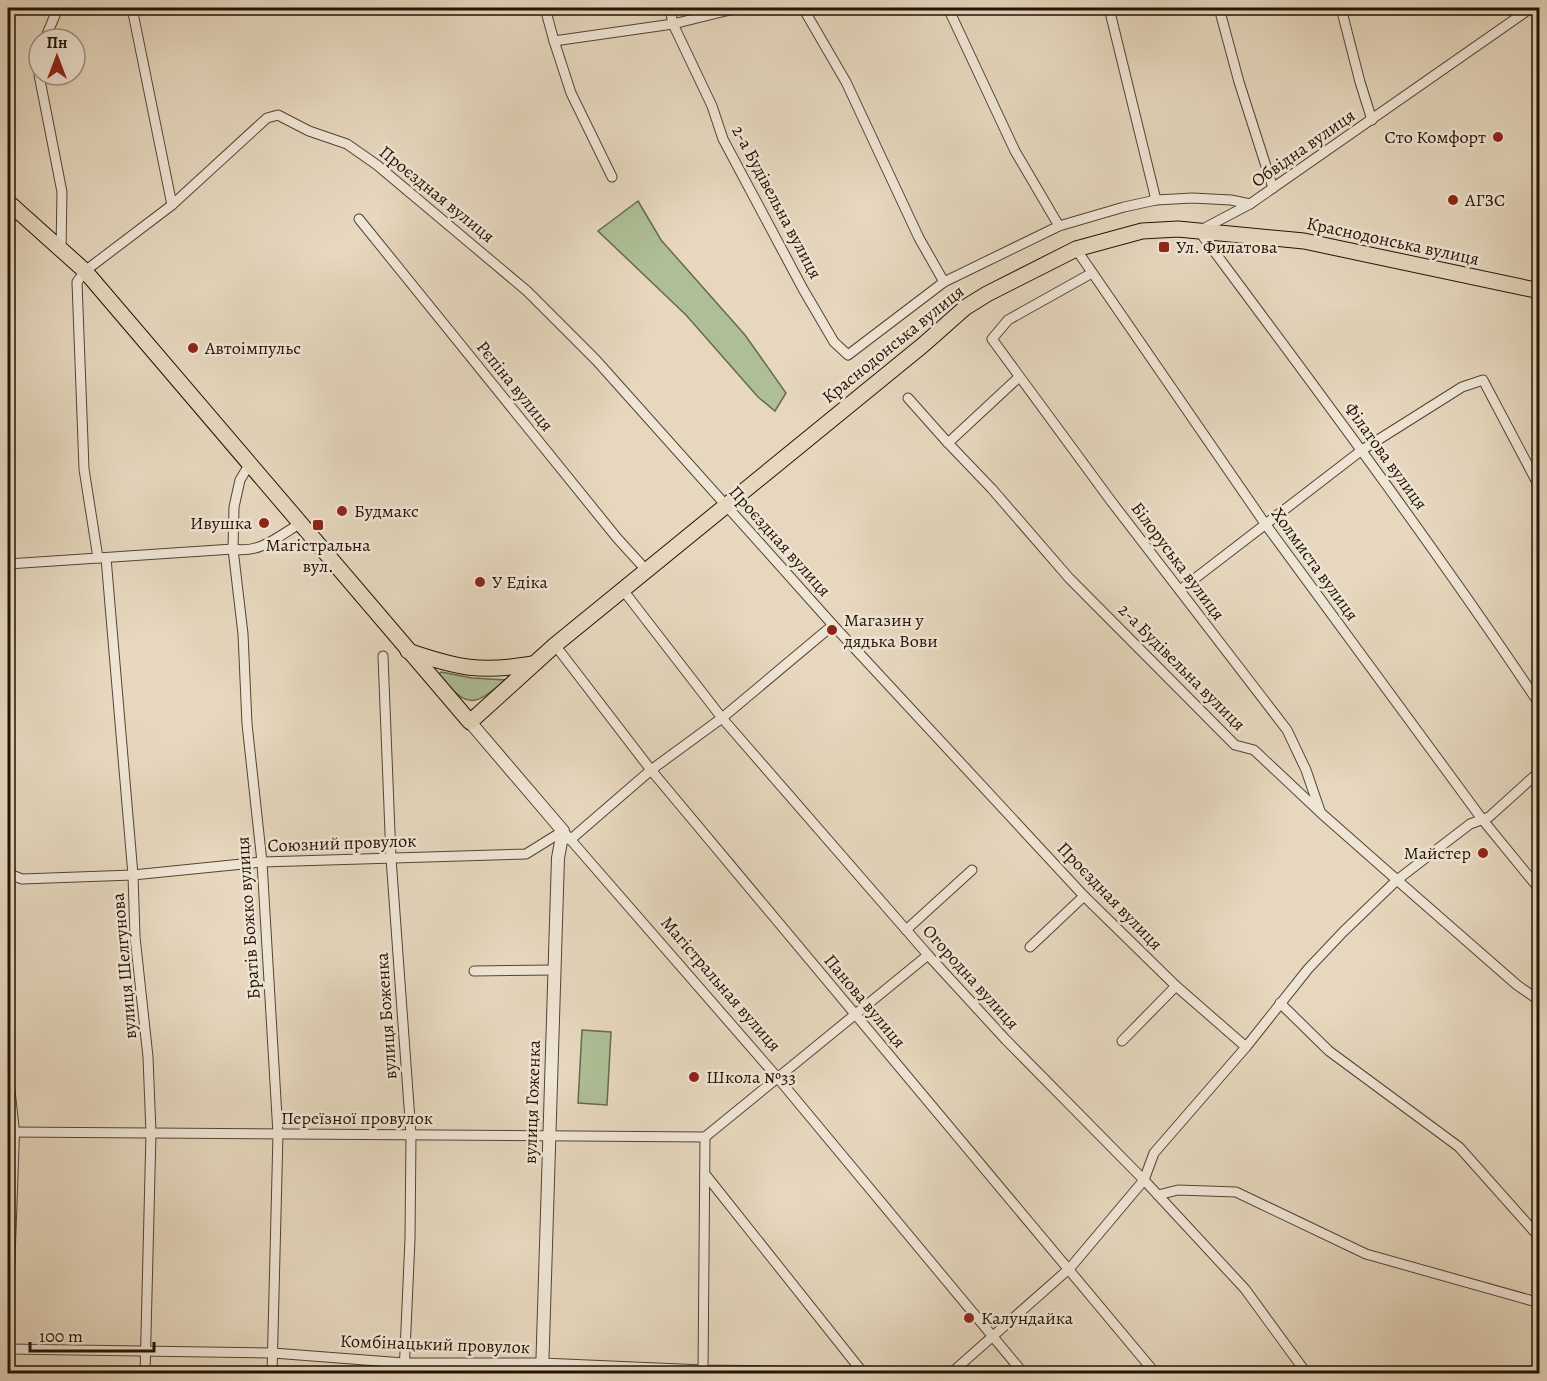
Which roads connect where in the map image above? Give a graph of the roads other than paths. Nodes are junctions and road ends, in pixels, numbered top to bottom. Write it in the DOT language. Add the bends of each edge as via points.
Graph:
graph roads {
  1 [pos="58,8"];
  2 [pos="132,8"];
  3 [pos="545,8"];
  4 [pos="670,8"];
  5 [pos="738,8"];
  6 [pos="803,8"];
  7 [pos="948,8"];
  8 [pos="1109,8"];
  9 [pos="1218,8"];
  10 [pos="1341,8"];
  11 [pos="1531,8"];
  12 [pos="673,24"];
  13 [pos="50,27"];
  14 [pos="554,41"];
  15 [pos="42,87"];
  16 [pos="1372,120"];
  17 [pos="612,177"];
  18 [pos="1273,188"];
  19 [pos="1156,200"];
  20 [pos="8,202"];
  21 [pos="1250,204"];
  22 [pos="172,205"];
  23 [pos="359,219"];
  24 [pos="1059,226"];
  25 [pos="1199,231"];
  26 [pos="61,249"];
  27 [pos="1076,249"];
  28 [pos="86,271"];
  29 [pos="1092,273"];
  30 [pos="944,282"];
  31 [pos="1539,291"];
  32 [pos="848,355"];
  33 [pos="1019,377"];
  34 [pos="908,398"];
  35 [pos="948,443"];
  36 [pos="1362,450"];
  37 [pos="249,465"];
  38 [pos="1539,488"];
  39 [pos="726,505"];
  40 [pos="299,524"];
  41 [pos="1266,525"];
  42 [pos="233,549"];
  43 [pos="102,558"];
  44 [pos="8,564"];
  45 [pos="647,571"];
  46 [pos="623,590"];
  47 [pos="1180,590"];
  48 [pos="833,625"];
  49 [pos="555,645"];
  50 [pos="408,651"];
  51 [pos="383,656"];
  52 [pos="533,664"];
  53 [pos="1539,705"];
  54 [pos="722,718"];
  55 [pos="470,722"];
  56 [pos="651,770"];
  57 [pos="1539,771"];
  58 [pos="1321,813"];
  59 [pos="1482,819"];
  60 [pos="567,835"];
  61 [pos="8,858"];
  62 [pos="391,858"];
  63 [pos="262,862"];
  64 [pos="972,870"];
  65 [pos="133,874"];
  66 [pos="8,876"];
  67 [pos="1397,880"];
  68 [pos="1539,890"];
  69 [pos="1084,896"];
  70 [pos="906,930"];
  71 [pos="1030,947"];
  72 [pos="928,955"];
  73 [pos="555,970"];
  74 [pos="474,971"];
  75 [pos="1176,986"];
  76 [pos="1539,1001"];
  77 [pos="1280,1003"];
  78 [pos="854,1014"];
  79 [pos="1122,1041"];
  80 [pos="1246,1047"];
  81 [pos="777,1077"];
  82 [pos="8,1086"];
  83 [pos="10,1132"];
  84 [pos="151,1133"];
  85 [pos="278,1134"];
  86 [pos="411,1134"];
  87 [pos="549,1136"];
  88 [pos="705,1137"];
  89 [pos="705,1174"];
  90 [pos="1144,1180"];
  91 [pos="1158,1195"];
  92 [pos="1539,1238"];
  93 [pos="1070,1268"];
  94 [pos="8,1273"];
  95 [pos="1539,1303"];
  96 [pos="993,1336"];
  97 [pos="8,1349"];
  98 [pos="146,1352"];
  99 [pos="273,1353"];
  100 [pos="404,1363"];
  101 [pos="542,1368"];
  102 [pos="703,1372"];
  103 [pos="863,1373"];
  104 [pos="145,1374"];
  105 [pos="272,1374"];
  106 [pos="404,1374"];
  107 [pos="950,1374"];
  108 [pos="1024,1374"];
  109 [pos="1156,1374"];
  110 [pos="1307,1374"];
  1 -- 13 [label="street"];
  2 -- 22 [label="street"];
  3 -- 14 [label="street"];
  4 -- 12 [label="street, 2-а Будівельна вулиця"];
  5 -- 12 [label="street"];
  6 -- 30 [label="street" via="846,82 919,238"];
  7 -- 24 [label="street" via="1015,151"];
  8 -- 19 [label="street"];
  9 -- 18 [label="street"];
  10 -- 16 [label="street"];
  11 -- 16 [label="street, Обвідна вулиця"];
  12 -- 14 [label="street"];
  12 -- 32 [label="street, 2-а Будівельна вулиця" via="712,106 723,139 803,290 834,342"];
  14 -- 17 [label="street" via="571,93"];
  15 -- 26 [label="street" via="62,192"];
  16 -- 18 [label="street, Обвідна вулиця"];
  18 -- 21 [label="street, Обвідна вулиця"];
  19 -- 21 [label="street, Обвідна вулиця" via="1192,198"];
  19 -- 24 [label="street, Обвідна вулиця"];
  20 -- 26 [label="main road"];
  21 -- 25 [label="street"];
  22 -- 28 [label="street"];
  22 -- 39 [label="street, Проєздная вулиця" via="267,118 278,116 347,144 527,291 596,360"];
  23 -- 45 [label="street, Рєпіна вулиця"];
  24 -- 30 [label="street, Обвідна вулиця"];
  25 -- 27 [label="main road, Краснодонська вулиця" via="1142,231"];
  25 -- 31 [label="main road, Краснодонська вулиця" via="1304,241"];
  25 -- 36 [label="street, Філатова вулиця"];
  26 -- 28 [label="main road"];
  27 -- 29 [label="street, Холмиста вулиця"];
  27 -- 39 [label="main road, Краснодонська вулиця" via="966,307"];
  28 -- 37 [label="main road"];
  28 -- 43 [label="street, вулиця Шелгунова" via="77,282 84,469"];
  29 -- 33 [label="street, Білоруська вулиця" via="1008,320 992,339"];
  29 -- 41 [label="street, Холмиста вулиця"];
  30 -- 32 [label="street, Обвідна вулиця"];
  33 -- 35 [label="street"];
  33 -- 47 [label="street, Білоруська вулиця"];
  34 -- 35 [label="street, 2-а Будівельна вулиця"];
  35 -- 58 [label="street, 2-а Будівельна вулиця" via="1069,578 1235,745 1254,750"];
  36 -- 38 [label="street" via="1462,387 1483,380"];
  36 -- 41 [label="street"];
  36 -- 53 [label="street, Філатова вулиця" via="1478,611"];
  37 -- 40 [label="main road"];
  37 -- 42 [label="street, Братів Божко вулиця" via="240,480 234,507"];
  39 -- 45 [label="main road, Краснодонська вулиця"];
  39 -- 48 [label="street, Проєздная вулиця"];
  40 -- 42 [label="street" via="262,548 245,552"];
  40 -- 50 [label="main road, Магістральная вулиця"];
  41 -- 47 [label="street"];
  41 -- 59 [label="street, Холмиста вулиця"];
  42 -- 43 [label="street"];
  42 -- 63 [label="street, Братів Божко вулиця"];
  43 -- 44 [label="street"];
  43 -- 65 [label="street, вулиця Шелгунова"];
  45 -- 46 [label="main road, Краснодонська вулиця"];
  46 -- 49 [label="main road, Краснодонська вулиця"];
  46 -- 54 [label="street, Огородна вулиця"];
  47 -- 58 [label="street, Білоруська вулиця" via="1287,730"];
  48 -- 54 [label="street, Союзний провулок"];
  48 -- 69 [label="street, Проєздная вулиця"];
  49 -- 52 [label="main road, Краснодонська вулиця"];
  49 -- 56 [label="street, Панова вулиця"];
  50 -- 52 [label="main road" via="474,669"];
  50 -- 55 [label="main road, Магістральная вулиця"];
  51 -- 62 [label="street, вулиця Боженка"];
  52 -- 55 [label="main road, Краснодонська вулиця"];
  54 -- 56 [label="street, Союзний провулок"];
  54 -- 70 [label="street, Огородна вулиця"];
  55 -- 60 [label="street, Магістральная вулиця"];
  56 -- 60 [label="street, Союзний провулок"];
  56 -- 78 [label="street, Панова вулиця"];
  57 -- 59 [label="street"];
  58 -- 67 [label="street, 2-а Будівельна вулиця"];
  59 -- 67 [label="street"];
  59 -- 68 [label="street, Холмиста вулиця"];
  60 -- 62 [label="street, Союзний провулок" via="526,854"];
  60 -- 73 [label="street, вулиця Гоженка" via="558,858"];
  60 -- 81 [label="street, Магістральная вулиця"];
  61 -- 66 [label="street"];
  62 -- 63 [label="street, Союзний провулок"];
  62 -- 86 [label="street, вулиця Боженка"];
  63 -- 65 [label="street, Союзний провулок"];
  63 -- 85 [label="street, Братів Божко вулиця"];
  64 -- 70 [label="street"];
  65 -- 66 [label="street, Союзний провулок" via="22,879"];
  65 -- 84 [label="street, вулиця Шелгунова"];
  67 -- 76 [label="street, 2-а Будівельна вулиця"];
  67 -- 77 [label="street" via="1308,969"];
  69 -- 71 [label="street"];
  69 -- 75 [label="street, Проєздная вулиця"];
  70 -- 72 [label="street, Огородна вулиця"];
  72 -- 78 [label="street"];
  72 -- 90 [label="street, Огородна вулиця"];
  73 -- 74 [label="street"];
  73 -- 87 [label="street, вулиця Гоженка"];
  75 -- 79 [label="street"];
  75 -- 80 [label="street, Проєздная вулиця"];
  77 -- 80 [label="street"];
  77 -- 92 [label="street" via="1329,1051 1459,1147"];
  78 -- 81 [label="street"];
  78 -- 93 [label="street, Панова вулиця"];
  80 -- 90 [label="street" via="1154,1153"];
  81 -- 88 [label="street"];
  81 -- 96 [label="street, Магістральная вулиця"];
  82 -- 83 [label="street"];
  83 -- 84 [label="street, Переїзної провулок"];
  83 -- 94 [label="street"];
  84 -- 85 [label="street, Переїзної провулок"];
  84 -- 98 [label="street, вулиця Шелгунова"];
  85 -- 86 [label="street, Переїзної провулок"];
  85 -- 99 [label="street, Братів Божко вулиця"];
  86 -- 87 [label="street, Переїзної провулок"];
  86 -- 100 [label="street, вулиця Боженка"];
  87 -- 88 [label="street, Переїзної провулок"];
  87 -- 101 [label="street, вулиця Гоженка"];
  88 -- 89 [label="street"];
  89 -- 102 [label="street"];
  89 -- 103 [label="street"];
  90 -- 91 [label="street, Огородна вулиця"];
  90 -- 93 [label="street"];
  91 -- 95 [label="street" via="1178,1190 1236,1192 1366,1254"];
  91 -- 110 [label="street, Огородна вулиця" via="1245,1289"];
  93 -- 96 [label="street"];
  93 -- 109 [label="street, Панова вулиця"];
  96 -- 107 [label="street"];
  96 -- 108 [label="street, Магістральная вулиця"];
  97 -- 98 [label="street, Комбінацький провулок"];
  98 -- 99 [label="street, Комбінацький провулок"];
  98 -- 104 [label="street, вулиця Шелгунова"];
  99 -- 100 [label="street, Комбінацький провулок"];
  99 -- 105 [label="street, Братів Божко вулиця"];
  100 -- 101 [label="street, Комбінацький провулок"];
  100 -- 106 [label="street, вулиця Боженка"];
  101 -- 102 [label="street, Комбінацький провулок"];
  102 -- 103 [label="street, Комбінацький провулок"];
}
